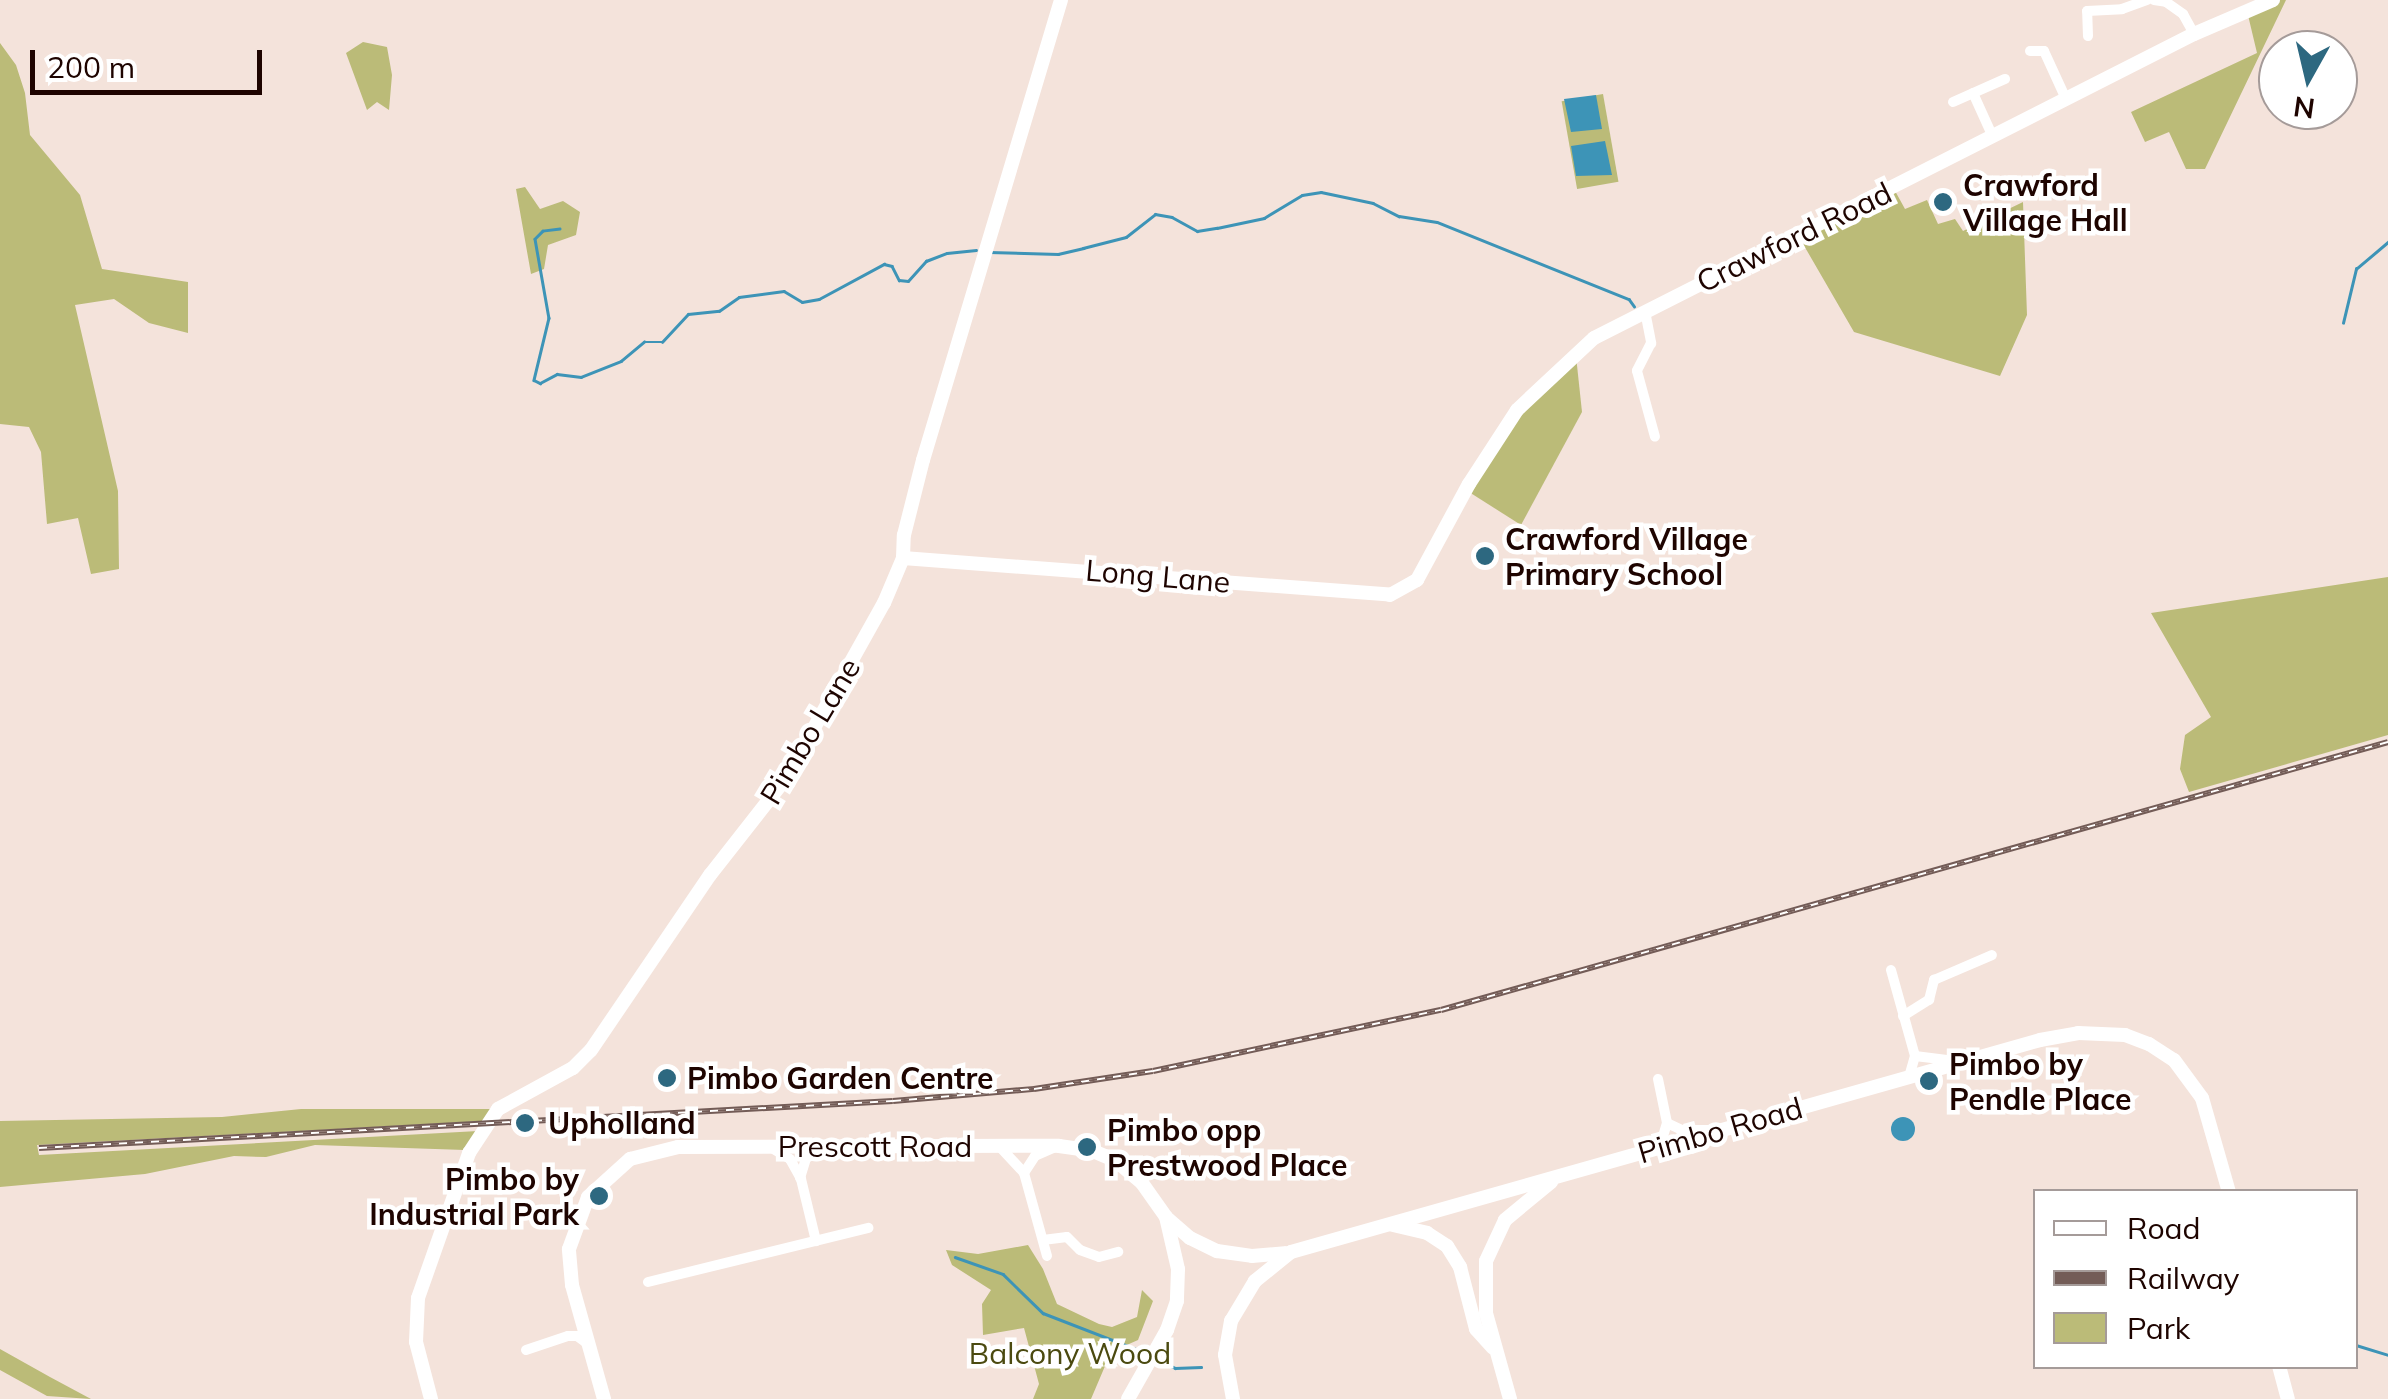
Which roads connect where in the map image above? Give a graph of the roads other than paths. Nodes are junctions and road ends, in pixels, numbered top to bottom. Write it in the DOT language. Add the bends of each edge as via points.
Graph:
graph roads {
  1 [pos="1061,0"];
  2 [pos="2147,0"];
  3 [pos="2273,0"];
  4 [pos="2194,34"];
  5 [pos="2088,36"];
  6 [pos="2030,51"];
  7 [pos="2006,79"];
  8 [pos="1973,93"];
  9 [pos="2066,99"];
  10 [pos="1953,102"];
  11 [pos="1993,137"];
  12 [pos="1645,311"];
  13 [pos="1656,437"];
  14 [pos="904,558"];
  15 [pos="1410,584"];
  16 [pos="1992,955"];
  17 [pos="1891,970"];
  18 [pos="1903,1016"];
  19 [pos="1915,1056"];
  20 [pos="1962,1062"];
  21 [pos="1909,1077"];
  22 [pos="1658,1079"];
  23 [pos="1666,1123"];
  24 [pos="1718,1130"];
  25 [pos="846,1146"];
  26 [pos="1000,1146"];
  27 [pos="1059,1146"];
  28 [pos="1660,1146"];
  29 [pos="762,1147"];
  30 [pos="1024,1173"];
  31 [pos="1564,1174"];
  32 [pos="800,1179"];
  33 [pos="2228,1189"];
  34 [pos="1166,1217"];
  35 [pos="1387,1224"];
  36 [pos="868,1228"];
  37 [pos="816,1240"];
  38 [pos="1043,1240"];
  39 [pos="1118,1252"];
  40 [pos="1291,1252"];
  41 [pos="1047,1256"];
  42 [pos="648,1282"];
  43 [pos="576,1300"];
  44 [pos="568,1336"];
  45 [pos="589,1345"];
  46 [pos="1494,1348"];
  47 [pos="526,1350"];
  48 [pos="2279,1369"];
  49 [pos="1130,1395"];
  50 [pos="431,1399"];
  51 [pos="604,1399"];
  52 [pos="1233,1399"];
  53 [pos="1510,1399"];
  54 [pos="2288,1399"];
  1 -- 14 [label="street, Pimbo Lane" via="924,460"];
  2 -- 4 [label="street" via="2166,2 2183,14"];
  2 -- 5 [label="street" via="2087,10"];
  3 -- 4 [label="street, Crawford Road"];
  4 -- 9 [label="street, Crawford Road"];
  6 -- 9 [label="street" via="2044,51"];
  7 -- 8 [label="street"];
  8 -- 10 [label="street"];
  8 -- 11 [label="street"];
  9 -- 11 [label="street, Crawford Road"];
  11 -- 12 [label="street, Crawford Road"];
  12 -- 13 [label="street" via="1650,342 1637,371"];
  12 -- 15 [label="street, Crawford Road" via="1585,345 1517,410"];
  14 -- 15 [label="street, Long Lane" via="1390,594"];
  14 -- 50 [label="street, Pimbo Lane" via="798,758 592,1050 573,1068 498,1109 473,1147 418,1298 416,1342"];
  16 -- 18 [label="street" via="1934,980 1928,1000"];
  17 -- 18 [label="street"];
  18 -- 19 [label="street"];
  19 -- 20 [label="street"];
  19 -- 21 [label="street"];
  20 -- 21 [label="street, Pimbo Road"];
  20 -- 33 [label="street, Pimbo Road" via="2078,1033 2149,1044 2195,1085"];
  21 -- 24 [label="street, Pimbo Road"];
  22 -- 23 [label="street"];
  23 -- 24 [label="street"];
  23 -- 28 [label="street"];
  24 -- 28 [label="street, Pimbo Road"];
  25 -- 26 [label="street, Prescott Road"];
  25 -- 29 [label="street, Prescott Road"];
  25 -- 32 [label="street" via="806,1158"];
  26 -- 27 [label="street, Prescott Road"];
  26 -- 30 [label="street"];
  27 -- 30 [label="street" via="1035,1156"];
  27 -- 34 [label="street, Prescott Road" via="1094,1151 1126,1168"];
  28 -- 31 [label="street, Pimbo Road"];
  29 -- 32 [label="street" via="787,1156"];
  29 -- 43 [label="street, Prescott Road" via="663,1148 610,1172 572,1230 569,1271"];
  30 -- 38 [label="street"];
  31 -- 35 [label="street, Pimbo Road"];
  31 -- 46 [label="street" via="1516,1208 1490,1246 1483,1293"];
  32 -- 37 [label="street"];
  34 -- 40 [label="street" via="1217,1251"];
  34 -- 49 [label="street, Prescott Road" via="1178,1268 1176,1301"];
  35 -- 40 [label="street, Pimbo Road"];
  35 -- 46 [label="street" via="1427,1233 1447,1246 1460,1267 1476,1329"];
  36 -- 37 [label="street"];
  37 -- 42 [label="street"];
  38 -- 39 [label="street" via="1067,1237 1099,1258"];
  38 -- 41 [label="street"];
  40 -- 52 [label="street, Pimbo Road" via="1240,1301 1228,1330"];
  43 -- 44 [label="street"];
  43 -- 45 [label="street, Prescott Road"];
  44 -- 45 [label="street"];
  44 -- 47 [label="street"];
  45 -- 51 [label="street, Prescott Road"];
  46 -- 53 [label="street"];
  48 -- 54 [label="street"];
}
